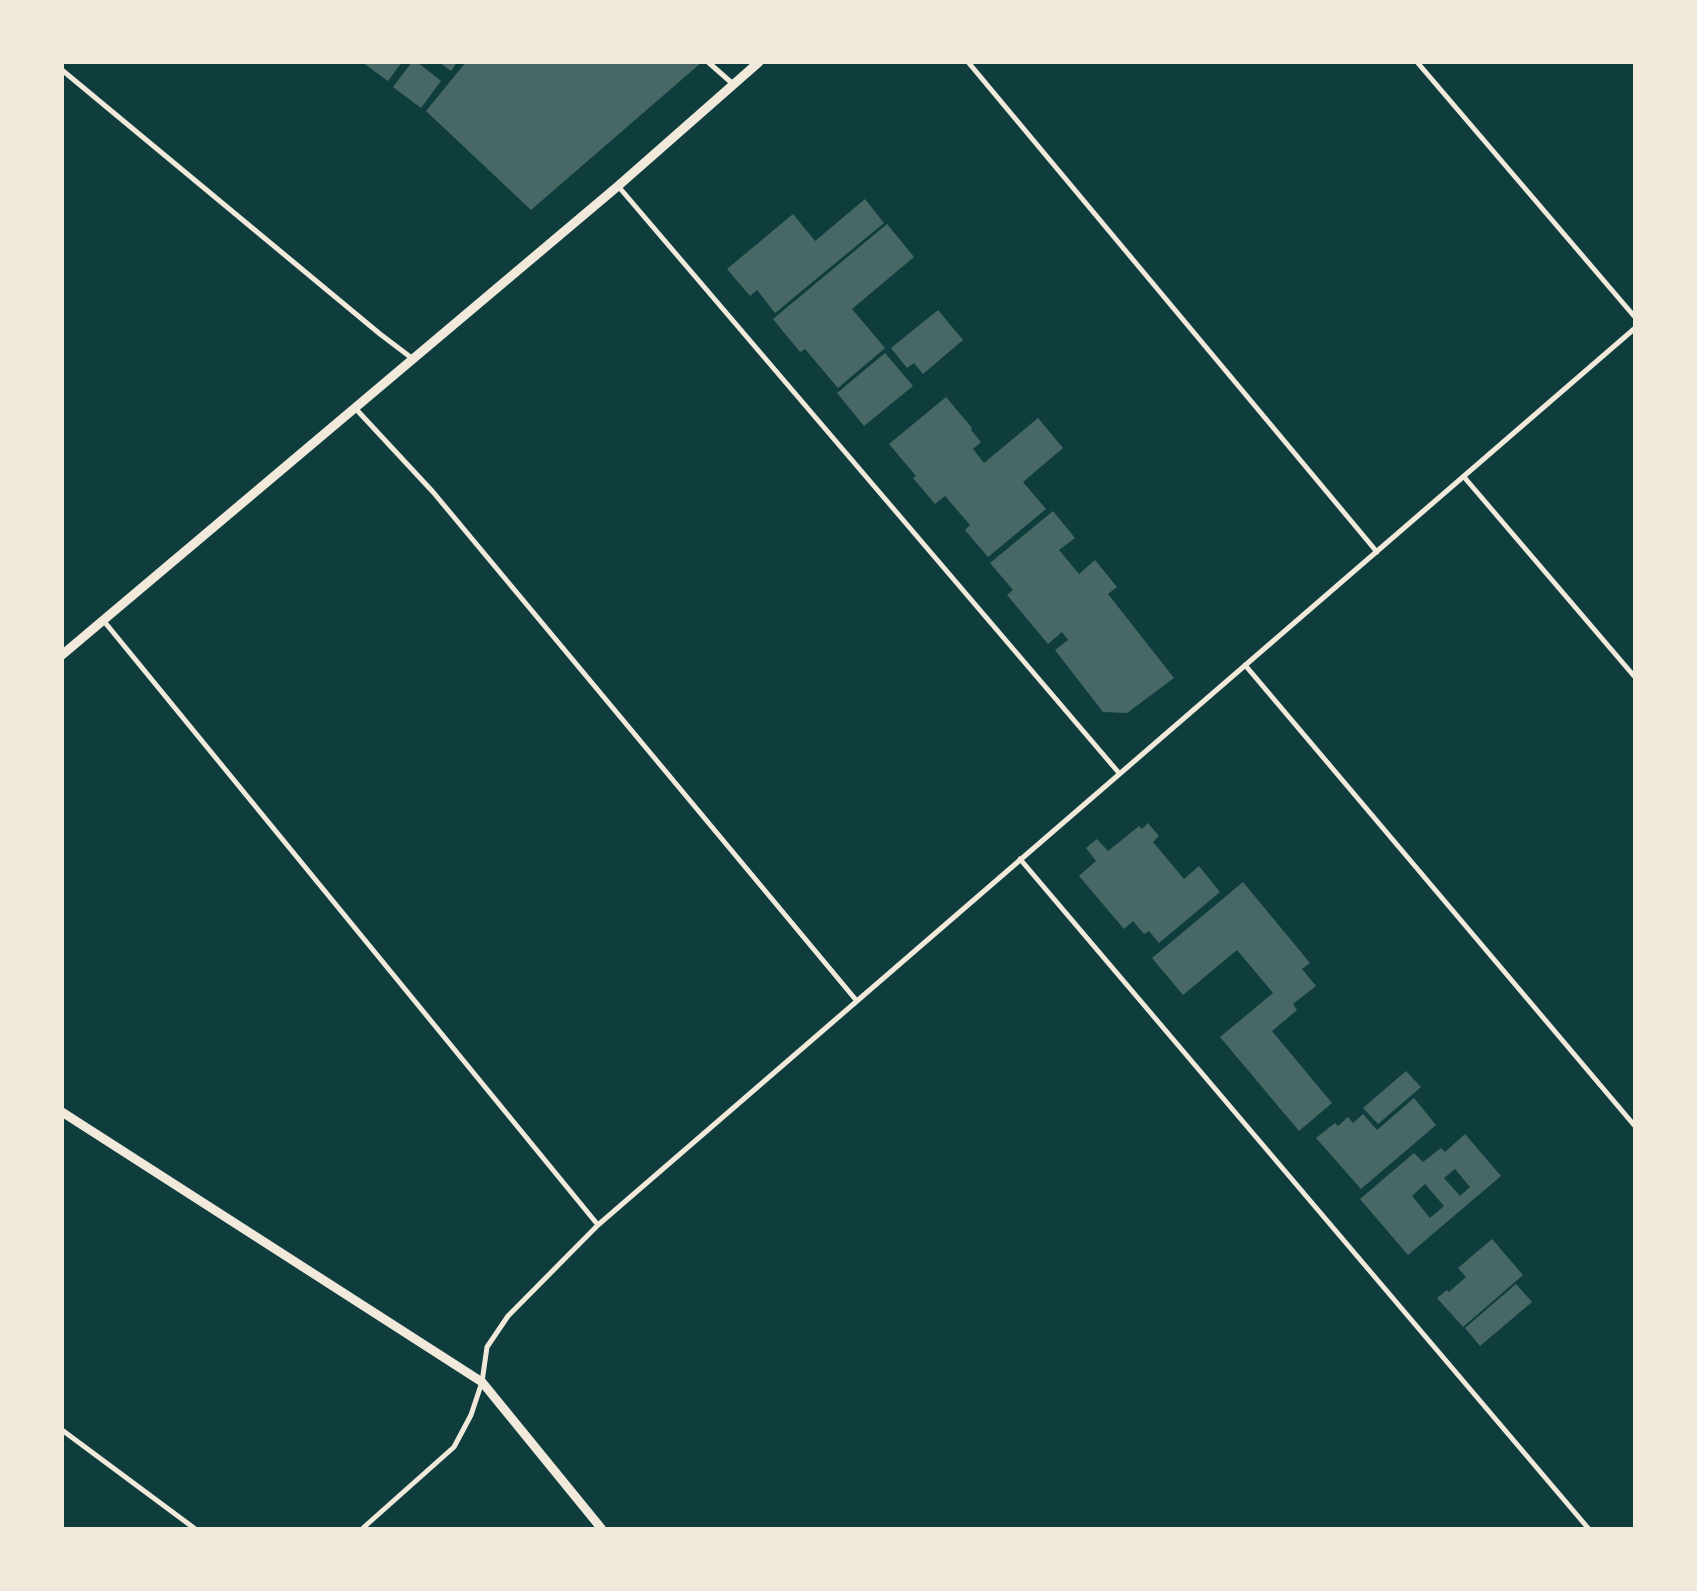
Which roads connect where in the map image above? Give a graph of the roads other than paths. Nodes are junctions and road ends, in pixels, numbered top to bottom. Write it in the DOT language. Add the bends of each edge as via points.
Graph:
graph roads {
  1 [pos="708,62"];
  2 [pos="759,62"];
  3 [pos="968,62"];
  4 [pos="1418,62"];
  5 [pos="62,70"];
  6 [pos="733,84"];
  7 [pos="618,186"];
  8 [pos="1634,316"];
  9 [pos="1634,329"];
  10 [pos="413,359"];
  11 [pos="354,408"];
  12 [pos="1464,476"];
  13 [pos="1377,552"];
  14 [pos="103,620"];
  15 [pos="62,655"];
  16 [pos="1245,665"];
  17 [pos="1634,676"];
  18 [pos="1119,773"];
  19 [pos="1020,859"];
  20 [pos="856,1000"];
  21 [pos="62,1112"];
  22 [pos="1634,1126"];
  23 [pos="598,1226"];
  24 [pos="482,1382"];
  25 [pos="62,1430"];
  26 [pos="194,1528"];
  27 [pos="363,1528"];
  28 [pos="601,1528"];
  29 [pos="1588,1528"];
  1 -- 6 [label="street"];
  2 -- 6 [label="street"];
  3 -- 13 [label="street"];
  4 -- 8 [label="street"];
  5 -- 10 [label="street"];
  6 -- 7 [label="street"];
  7 -- 10 [label="street"];
  7 -- 18 [label="street"];
  9 -- 12 [label="street"];
  10 -- 11 [label="street"];
  11 -- 14 [label="street"];
  11 -- 20 [label="street" via="439,500"];
  12 -- 13 [label="street"];
  12 -- 17 [label="street"];
  13 -- 16 [label="street"];
  14 -- 15 [label="street"];
  14 -- 23 [label="street"];
  16 -- 18 [label="street"];
  16 -- 22 [label="street"];
  18 -- 19 [label="street"];
  19 -- 20 [label="street"];
  19 -- 29 [label="street"];
  20 -- 23 [label="street"];
  21 -- 24 [label="street"];
  23 -- 24 [label="street" via="508,1316 487,1347"];
  24 -- 27 [label="street" via="471,1415 454,1447"];
  24 -- 28 [label="street"];
  25 -- 26 [label="street"];
}
